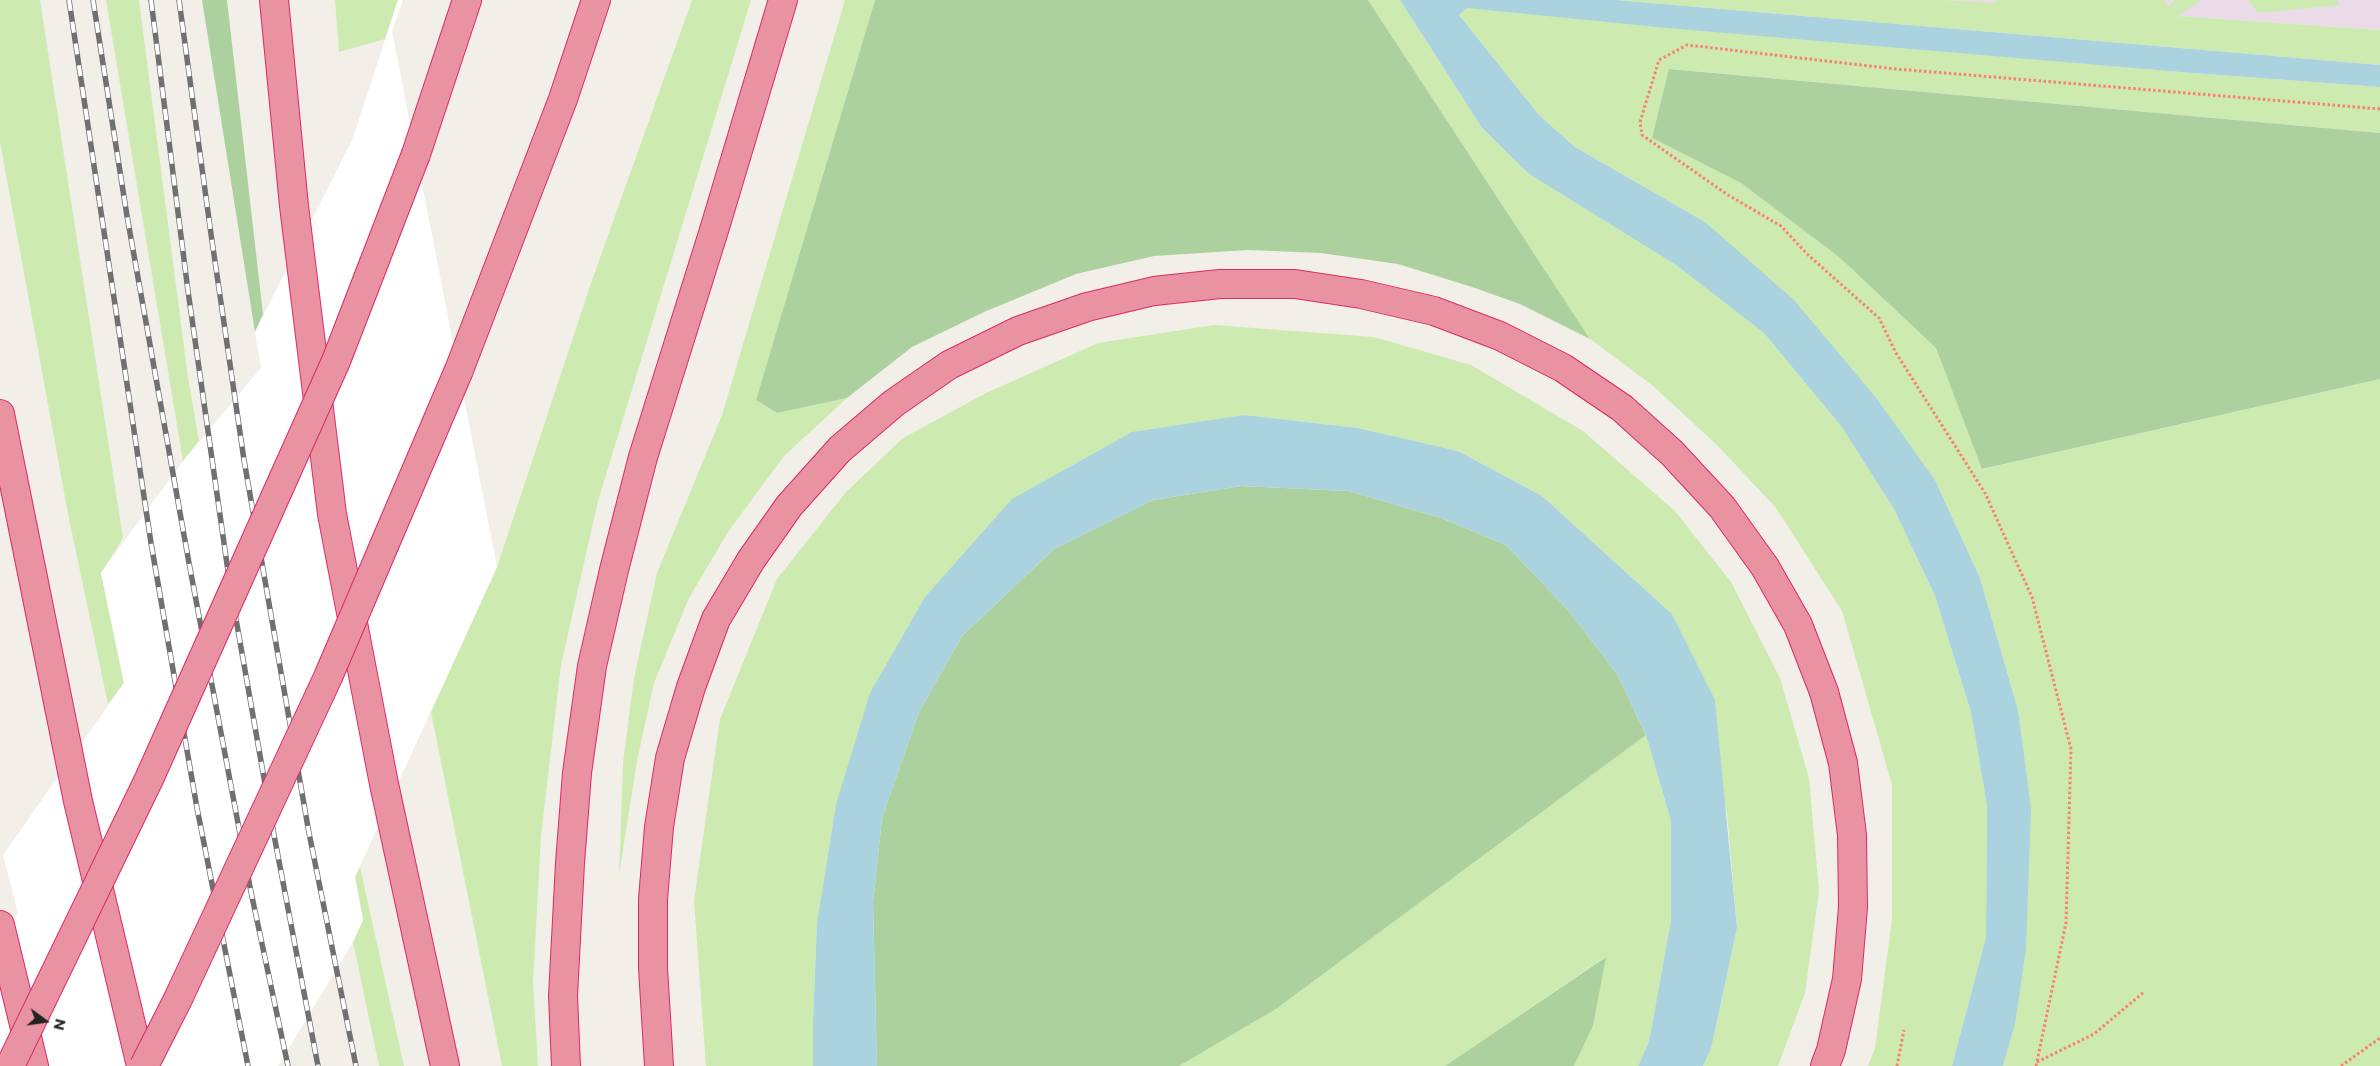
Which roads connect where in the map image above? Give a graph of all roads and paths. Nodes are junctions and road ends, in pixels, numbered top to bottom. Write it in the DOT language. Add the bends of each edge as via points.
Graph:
graph roads {
  1 [pos="274,0"];
  2 [pos="467,0"];
  3 [pos="596,0"];
  4 [pos="783,0"];
  5 [pos="2380,109"];
  6 [pos="0,414"];
  7 [pos="0,925"];
  8 [pos="2144,992"];
  9 [pos="1904,1030"];
  10 [pos="2380,1038"];
  11 [pos="2036,1064"];
  12 [pos="10,1066"];
  13 [pos="34,1066"];
  14 [pos="142,1066"];
  15 [pos="446,1066"];
  16 [pos="566,1066"];
  17 [pos="659,1066"];
  18 [pos="1825,1066"];
  19 [pos="1897,1066"];
  20 [pos="2341,1066"];
  1 -- 15 [label="highway" via="294,206 332,514 384,784"];
  2 -- 12 [label="highway, bridge" via="416,154 336,361 149,778"];
  3 -- 14 [label="highway, bridge" via="563,99 459,370 328,677 178,999"];
  4 -- 16 [label="highway" via="643,457 592,666 577,773 569,872 563,996"];
  5 -- 11 [label="path" via="1896,69 1688,45 1658,60 1640,122 1642,135 1728,195 1781,226 1806,254 1878,318 1896,353 1985,493 2032,597 2071,749 2066,923"];
  6 -- 14 [label="highway" via="78,801"];
  7 -- 13 [label="highway"];
  8 -- 11 [label="path" via="2094,1034"];
  9 -- 19 [label="path"];
  10 -- 20 [label="path"];
  17 -- 18 [label="highway" via="653,899 659,827 670,758 716,619 751,560 789,506 840,449 894,403 949,365 1018,331 1087,307 1154,291 1220,284 1286,284 1361,294 1434,311 1500,336 1563,368 1622,408 1672,453 1722,506 1765,566 1798,625 1824,692 1843,763 1850,817 1853,907 1846,979"];
}
